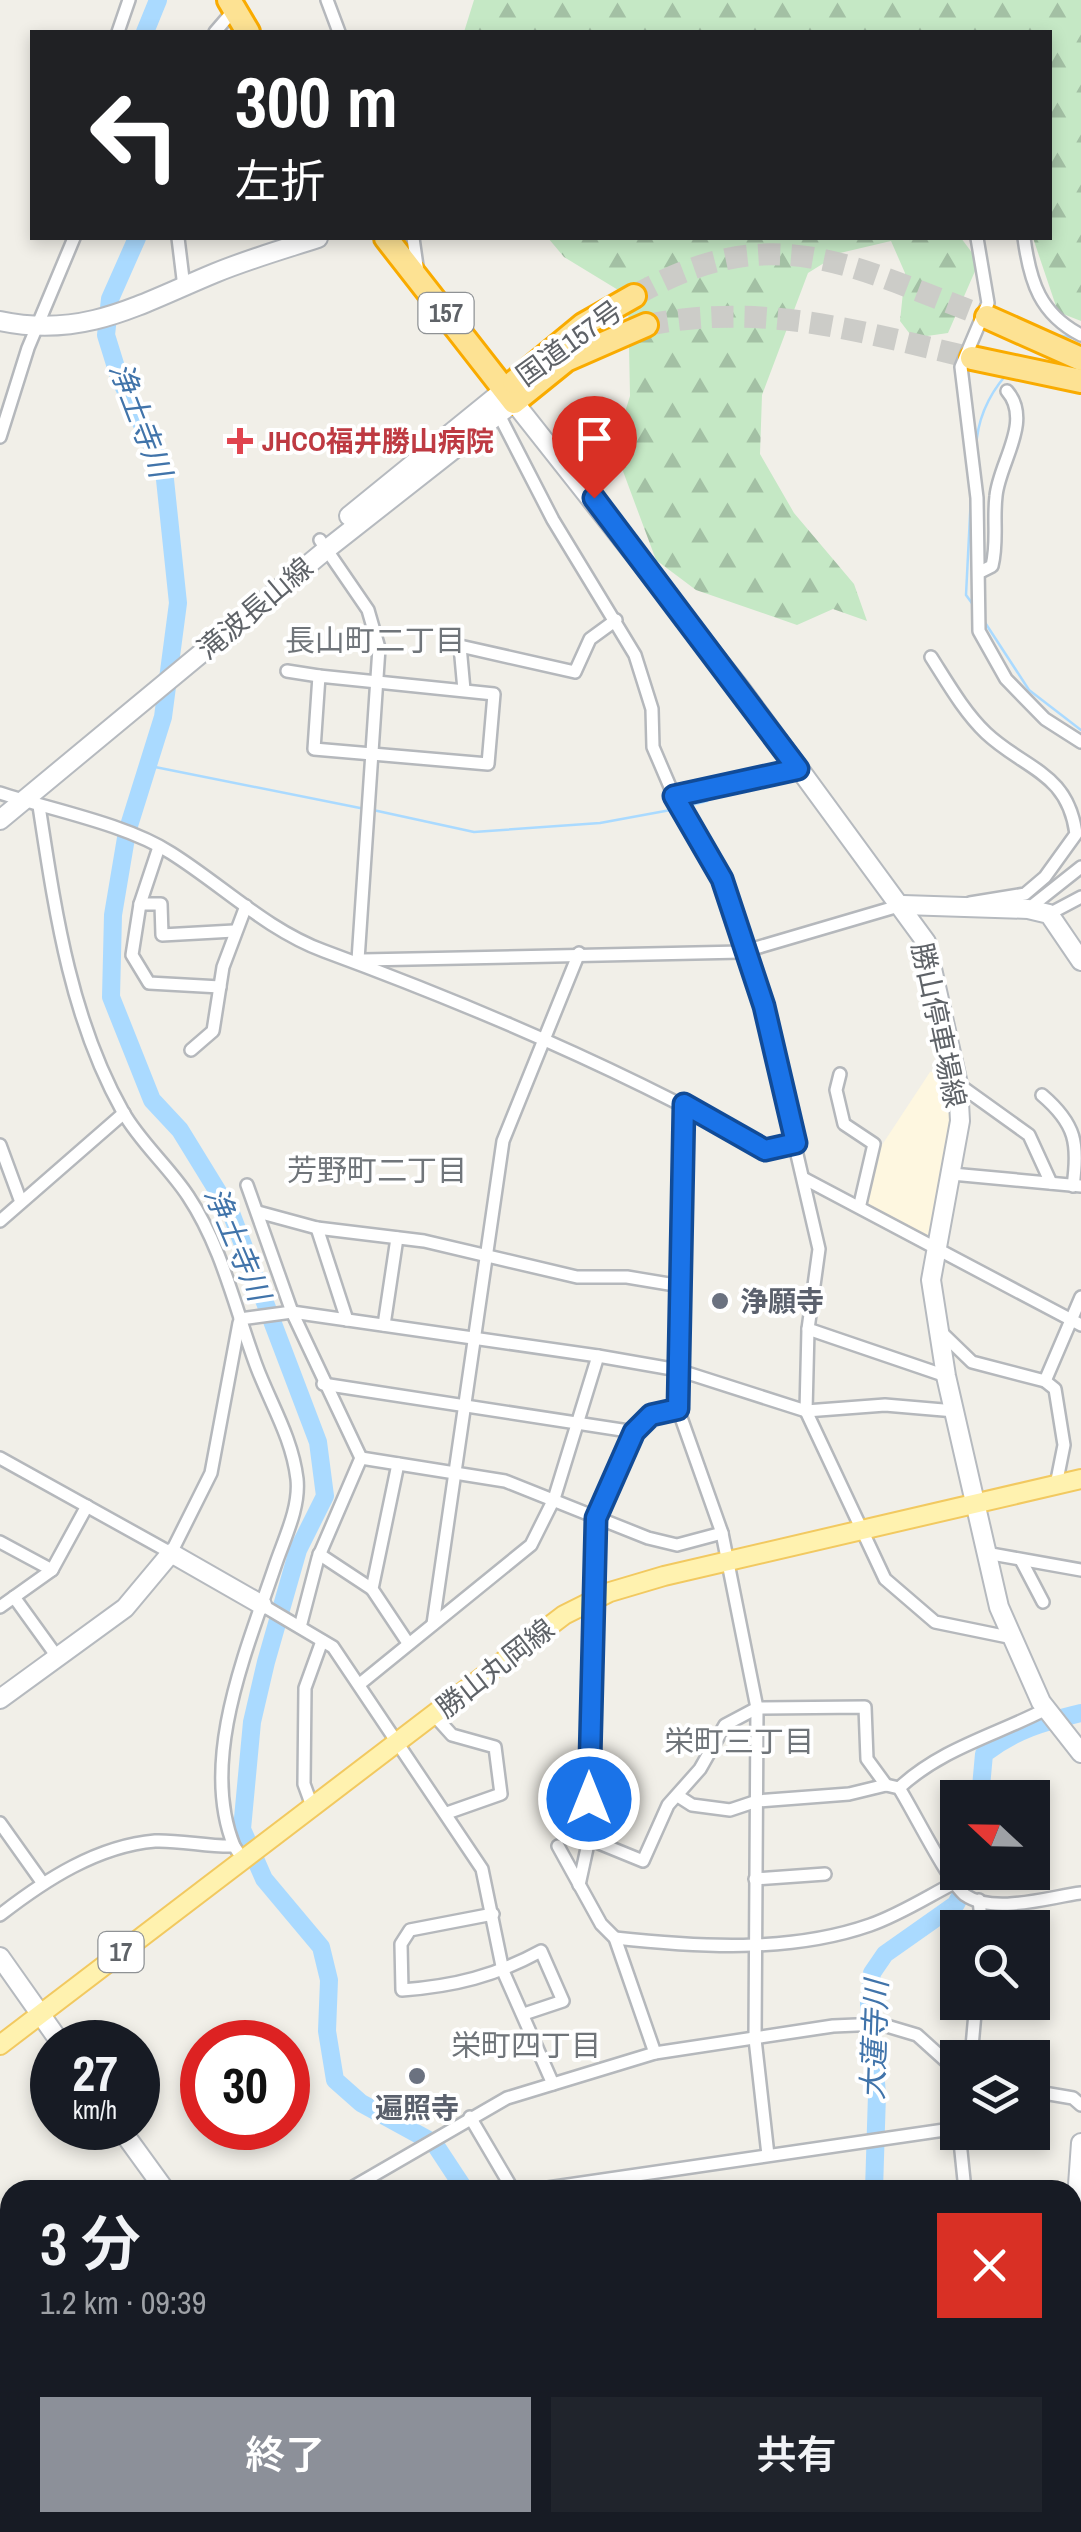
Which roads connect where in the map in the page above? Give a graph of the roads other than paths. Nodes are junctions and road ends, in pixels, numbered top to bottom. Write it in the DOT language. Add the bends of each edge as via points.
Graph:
graph roads {
  1 [pos="129,0"];
  2 [pos="327,0"];
  3 [pos="231,5"];
  4 [pos="119,30"];
  5 [pos="215,30"];
  6 [pos="247,30"];
  7 [pos="338,30"];
  8 [pos="73,240"];
  9 [pos="178,240"];
  10 [pos="313,240"];
  11 [pos="388,240"];
  12 [pos="412,240"];
  13 [pos="977,240"];
  14 [pos="1025,240"];
  15 [pos="419,278"];
  16 [pos="184,287"];
  17 [pos="634,296"];
  18 [pos="987,317"];
  19 [pos="0,321"];
  20 [pos="646,325"];
  21 [pos="37,329"];
  22 [pos="1081,336"];
  23 [pos="972,358"];
  24 [pos="1081,359"];
  25 [pos="1081,381"];
  26 [pos="1007,391"];
  27 [pos="501,401"];
  28 [pos="0,437"];
  29 [pos="323,544"];
  30 [pos="982,571"];
  31 [pos="616,620"];
  32 [pos="930,656"];
  33 [pos="287,671"];
  34 [pos="319,676"];
  35 [pos="376,680"];
  36 [pos="464,690"];
  37 [pos="1081,742"];
  38 [pos="371,756"];
  39 [pos="798,769"];
  40 [pos="674,796"];
  41 [pos="15,800"];
  42 [pos="0,820"];
  43 [pos="159,847"];
  44 [pos="1081,867"];
  45 [pos="1081,897"];
  46 [pos="140,904"];
  47 [pos="903,905"];
  48 [pos="246,906"];
  49 [pos="966,906"];
  50 [pos="1028,909"];
  51 [pos="1049,914"];
  52 [pos="234,931"];
  53 [pos="579,952"];
  54 [pos="742,952"];
  55 [pos="358,960"];
  56 [pos="1081,960"];
  57 [pos="220,987"];
  58 [pos="543,1037"];
  59 [pos="190,1050"];
  60 [pos="840,1074"];
  61 [pos="958,1084"];
  62 [pos="1042,1094"];
  63 [pos="684,1104"];
  64 [pos="124,1113"];
  65 [pos="796,1143"];
  66 [pos="0,1145"];
  67 [pos="952,1174"];
  68 [pos="806,1179"];
  69 [pos="1051,1184"];
  70 [pos="248,1185"];
  71 [pos="1077,1186"];
  72 [pos="21,1202"];
  73 [pos="860,1204"];
  74 [pos="258,1212"];
  75 [pos="0,1221"];
  76 [pos="317,1228"];
  77 [pos="397,1238"];
  78 [pos="936,1246"];
  79 [pos="486,1254"];
  80 [pos="681,1286"];
  81 [pos="1081,1297"];
  82 [pos="289,1312"];
  83 [pos="240,1319"];
  84 [pos="347,1320"];
  85 [pos="1076,1322"];
  86 [pos="384,1325"];
  87 [pos="808,1329"];
  88 [pos="940,1330"];
  89 [pos="476,1338"];
  90 [pos="598,1356"];
  91 [pos="678,1370"];
  92 [pos="946,1376"];
  93 [pos="1046,1382"];
  94 [pos="323,1384"];
  95 [pos="465,1404"];
  96 [pos="678,1409"];
  97 [pos="806,1411"];
  98 [pos="955,1411"];
  99 [pos="578,1420"];
  100 [pos="634,1432"];
  101 [pos="0,1458"];
  102 [pos="360,1458"];
  103 [pos="398,1464"];
  104 [pos="454,1473"];
  105 [pos="1081,1479"];
  106 [pos="1056,1485"];
  107 [pos="554,1499"];
  108 [pos="974,1505"];
  109 [pos="86,1506"];
  110 [pos="596,1518"];
  111 [pos="863,1530"];
  112 [pos="722,1534"];
  113 [pos="0,1542"];
  114 [pos="171,1553"];
  115 [pos="319,1554"];
  116 [pos="986,1554"];
  117 [pos="1021,1560"];
  118 [pos="728,1561"];
  119 [pos="52,1570"];
  120 [pos="1081,1570"];
  121 [pos="372,1589"];
  122 [pos="14,1598"];
  123 [pos="591,1600"];
  124 [pos="1043,1602"];
  125 [pos="262,1604"];
  126 [pos="0,1608"];
  127 [pos="433,1624"];
  128 [pos="297,1625"];
  129 [pos="1012,1638"];
  130 [pos="322,1640"];
  131 [pos="408,1643"];
  132 [pos="58,1658"];
  133 [pos="362,1683"];
  134 [pos="0,1699"];
  135 [pos="757,1708"];
  136 [pos="1046,1709"];
  137 [pos="434,1715"];
  138 [pos="400,1742"];
  139 [pos="1081,1752"];
  140 [pos="893,1786"];
  141 [pos="678,1796"];
  142 [pos="757,1801"];
  143 [pos="312,1806"];
  144 [pos="447,1813"];
  145 [pos="0,1824"];
  146 [pos="589,1839"];
  147 [pos="558,1846"];
  148 [pos="238,1853"];
  149 [pos="940,1861"];
  150 [pos="826,1874"];
  151 [pos="755,1879"];
  152 [pos="42,1882"];
  153 [pos="580,1885"];
  154 [pos="940,1890"];
  155 [pos="961,1890"];
  156 [pos="1081,1893"];
  157 [pos="979,1900"];
  158 [pos="980,1910"];
  159 [pos="493,1914"];
  160 [pos="0,1915"];
  161 [pos="615,1938"];
  162 [pos="754,1944"];
  163 [pos="0,1958"];
  164 [pos="503,1972"];
  165 [pos="524,2014"];
  166 [pos="40,2015"];
  167 [pos="44,2020"];
  168 [pos="756,2040"];
  169 [pos="0,2045"];
  170 [pos="656,2053"];
  171 [pos="940,2056"];
  172 [pos="552,2084"];
  173 [pos="1050,2094"];
  174 [pos="1081,2104"];
  175 [pos="467,2119"];
  176 [pos="940,2132"];
  177 [pos="1081,2143"];
  178 [pos="136,2150"];
  179 [pos="960,2150"];
  180 [pos="768,2155"];
  181 [pos="158,2180"];
  182 [pos="366,2180"];
  183 [pos="507,2180"];
  184 [pos="632,2180"];
  185 [pos="964,2180"];
  186 [pos="1077,2180"];
  1 -- 4 [label="street"];
  2 -- 7 [label="street"];
  3 -- 5 [label="street"];
  3 -- 6 [label="highway"];
  8 -- 21 [label="street"];
  9 -- 16 [label="street"];
  10 -- 16 [label="main road"];
  11 -- 15 [label="highway, 国道157号 / 157"];
  12 -- 15 [label="street"];
  13 -- 30 [label="street" via="988,303 961,367"];
  14 -- 22 [label="street" via="1041,304"];
  15 -- 27 [label="highway, 国道157号 / 157"];
  16 -- 21 [label="main road" via="89,324"];
  17 -- 27 [label="highway, 国道157号" via="583,325"];
  18 -- 24 [label="highway"];
  19 -- 21 [label="main road"];
  20 -- 27 [label="highway, 国道157号" via="566,360"];
  21 -- 28 [label="street"];
  23 -- 25 [label="highway"];
  26 -- 30 [label="street" via="1015,400 1016,425 996,489 998,542 992,566"];
  27 -- 29 [label="main road, 滝波長山線"];
  27 -- 31 [label="street" via="553,520"];
  27 -- 39 [label="main road, 勝山停車場線" via="728,672"];
  29 -- 35 [label="street" via="368,610 379,648"];
  29 -- 41 [label="main road, 滝波長山線"];
  30 -- 37 [label="street" via="979,630 1006,679"];
  31 -- 36 [label="street" via="590,639 575,672 460,646"];
  31 -- 40 [label="street" via="635,655 652,708 653,747"];
  32 -- 49 [label="street" via="984,732 1066,795 1076,834 1025,894"];
  33 -- 34 [label="street"];
  34 -- 35 [label="street"];
  34 -- 38 [label="street" via="314,749"];
  35 -- 36 [label="street"];
  35 -- 38 [label="street"];
  36 -- 38 [label="street" via="494,694 488,764"];
  38 -- 55 [label="street"];
  39 -- 40 [label="street"];
  39 -- 47 [label="main road, 勝山停車場線"];
  40 -- 54 [label="street" via="722,879"];
  41 -- 42 [label="main road, 滝波長山線"];
  41 -- 43 [label="street"];
  41 -- 64 [label="street" via="80,1010"];
  43 -- 46 [label="street"];
  43 -- 48 [label="street"];
  44 -- 50 [label="street"];
  45 -- 51 [label="street"];
  46 -- 52 [label="street" via="162,904 162,935"];
  46 -- 57 [label="street" via="132,954 148,984"];
  47 -- 49 [label="main road"];
  47 -- 54 [label="street"];
  47 -- 61 [label="main road, 勝山停車場線" via="926,942"];
  48 -- 52 [label="street"];
  48 -- 55 [label="street" via="323,950"];
  49 -- 50 [label="main road"];
  50 -- 51 [label="main road"];
  51 -- 56 [label="main road"];
  52 -- 57 [label="street"];
  53 -- 54 [label="street"];
  53 -- 55 [label="street"];
  53 -- 58 [label="street"];
  54 -- 65 [label="street" via="762,1000"];
  55 -- 58 [label="street"];
  57 -- 59 [label="street" via="213,1030"];
  58 -- 63 [label="street"];
  58 -- 79 [label="street" via="503,1141"];
  60 -- 73 [label="street" via="836,1090 844,1124 874,1144"];
  61 -- 67 [label="main road, 勝山停車場線"];
  61 -- 69 [label="street" via="1029,1135"];
  62 -- 71 [label="street" via="1078,1148"];
  63 -- 65 [label="street" via="765,1150"];
  63 -- 80 [label="street"];
  64 -- 72 [label="street"];
  64 -- 83 [label="street" via="208,1229"];
  65 -- 68 [label="street"];
  66 -- 72 [label="street"];
  67 -- 69 [label="street"];
  67 -- 78 [label="main road, 勝山停車場線"];
  68 -- 73 [label="street"];
  68 -- 87 [label="street" via="819,1249"];
  69 -- 71 [label="street"];
  70 -- 74 [label="street"];
  72 -- 75 [label="street"];
  73 -- 78 [label="street"];
  74 -- 76 [label="street"];
  74 -- 82 [label="street"];
  76 -- 77 [label="street"];
  76 -- 84 [label="street"];
  77 -- 79 [label="street"];
  77 -- 86 [label="street"];
  78 -- 85 [label="street"];
  78 -- 88 [label="main road, 勝山停車場線" via="932,1280"];
  79 -- 80 [label="street" via="577,1276"];
  79 -- 89 [label="street"];
  80 -- 91 [label="street"];
  81 -- 85 [label="street"];
  82 -- 83 [label="street"];
  82 -- 84 [label="street"];
  82 -- 94 [label="street"];
  83 -- 114 [label="street" via="211,1472"];
  83 -- 125 [label="street" via="285,1430 297,1479"];
  84 -- 86 [label="street"];
  85 -- 93 [label="street"];
  86 -- 89 [label="street"];
  87 -- 92 [label="street"];
  87 -- 97 [label="street"];
  88 -- 92 [label="main road, 勝山停車場線"];
  88 -- 93 [label="street" via="972,1362"];
  89 -- 90 [label="street"];
  89 -- 95 [label="street"];
  90 -- 91 [label="street"];
  90 -- 99 [label="street"];
  91 -- 96 [label="street"];
  91 -- 97 [label="street"];
  92 -- 98 [label="main road, 勝山停車場線"];
  93 -- 106 [label="street" via="1056,1389 1064,1445"];
  94 -- 95 [label="street"];
  94 -- 102 [label="street"];
  95 -- 99 [label="street"];
  95 -- 104 [label="street"];
  96 -- 100 [label="street" via="651,1415"];
  96 -- 112 [label="street"];
  97 -- 98 [label="street" via="885,1405"];
  97 -- 111 [label="street"];
  98 -- 108 [label="main road, 勝山停車場線"];
  99 -- 100 [label="street"];
  99 -- 107 [label="street"];
  100 -- 110 [label="street"];
  101 -- 109 [label="street"];
  102 -- 103 [label="street"];
  102 -- 115 [label="street"];
  103 -- 104 [label="street"];
  103 -- 121 [label="street"];
  104 -- 107 [label="street" via="505,1481"];
  104 -- 127 [label="street"];
  105 -- 106 [label="main road, 勝山丸岡線 / 17"];
  106 -- 108 [label="main road, 勝山丸岡線 / 17"];
  107 -- 110 [label="street"];
  107 -- 127 [label="street" via="531,1545"];
  108 -- 111 [label="main road, 勝山丸岡線 / 17"];
  108 -- 116 [label="main road, 勝山停車場線"];
  109 -- 114 [label="street"];
  109 -- 119 [label="street"];
  110 -- 112 [label="street" via="677,1544"];
  110 -- 123 [label="street"];
  111 -- 118 [label="main road, 勝山丸岡線 / 17"];
  111 -- 129 [label="street" via="885,1578 936,1622"];
  112 -- 118 [label="street"];
  113 -- 119 [label="street"];
  114 -- 125 [label="main road"];
  114 -- 132 [label="main road" via="125,1608"];
  115 -- 121 [label="street"];
  115 -- 128 [label="street"];
  116 -- 117 [label="street"];
  116 -- 129 [label="main road, 勝山停車場線"];
  117 -- 120 [label="street"];
  117 -- 124 [label="street"];
  118 -- 123 [label="main road, 勝山丸岡線 / 17"];
  118 -- 135 [label="street"];
  119 -- 122 [label="street"];
  121 -- 131 [label="street"];
  122 -- 126 [label="street"];
  122 -- 132 [label="street"];
  123 -- 137 [label="main road, 勝山丸岡線 / 17"];
  123 -- 146 [label="street"];
  125 -- 128 [label="street"];
  125 -- 148 [label="street" via="227,1726 223,1797"];
  127 -- 131 [label="street"];
  128 -- 130 [label="street"];
  129 -- 136 [label="main road, 勝山停車場線"];
  130 -- 133 [label="street"];
  130 -- 143 [label="street" via="305,1688 304,1784"];
  131 -- 133 [label="street"];
  132 -- 134 [label="main road"];
  133 -- 138 [label="street"];
  135 -- 140 [label="street" via="866,1707 867,1759"];
  135 -- 141 [label="street" via="725,1725"];
  135 -- 142 [label="street"];
  136 -- 139 [label="main road, 勝山停車場線"];
  136 -- 140 [label="street" via="966,1742"];
  137 -- 138 [label="main road, 勝山丸岡線 / 17"];
  137 -- 144 [label="street" via="452,1735 495,1747 501,1794"];
  138 -- 143 [label="main road, 勝山丸岡線 / 17"];
  138 -- 144 [label="street"];
  140 -- 142 [label="street"];
  140 -- 149 [label="street"];
  141 -- 142 [label="street" via="730,1810"];
  141 -- 146 [label="street" via="643,1861"];
  142 -- 151 [label="street"];
  143 -- 148 [label="main road, 勝山丸岡線 / 17"];
  144 -- 159 [label="street" via="482,1869"];
  145 -- 152 [label="street"];
  146 -- 153 [label="street"];
  147 -- 153 [label="street"];
  148 -- 152 [label="street" via="156,1841 84,1860"];
  148 -- 166 [label="main road, 勝山丸岡線 / 17"];
  150 -- 151 [label="street"];
  151 -- 162 [label="street"];
  152 -- 160 [label="street"];
  153 -- 161 [label="street"];
  154 -- 162 [label="street" via="872,1924"];
  155 -- 157 [label="street"];
  156 -- 157 [label="street" via="999,1904"];
  157 -- 158 [label="street"];
  159 -- 164 [label="street"];
  159 -- 164 [label="street" via="410,1930 401,1944 402,1990 456,1986"];
  161 -- 162 [label="street"];
  161 -- 170 [label="street"];
  162 -- 168 [label="street"];
  163 -- 166 [label="main road"];
  164 -- 165 [label="street"];
  164 -- 165 [label="street" via="541,1951 563,2002"];
  165 -- 172 [label="street"];
  166 -- 167 [label="main road"];
  166 -- 169 [label="main road, 勝山丸岡線 / 17"];
  168 -- 170 [label="street"];
  168 -- 171 [label="street" via="880,2024 917,2035"];
  168 -- 180 [label="street"];
  170 -- 172 [label="street"];
  172 -- 175 [label="street"];
  173 -- 174 [label="street"];
  175 -- 182 [label="street"];
  175 -- 183 [label="street"];
  176 -- 180 [label="street"];
  177 -- 186 [label="main road"];
  178 -- 181 [label="main road"];
  179 -- 185 [label="street"];
  180 -- 184 [label="street"];
}
